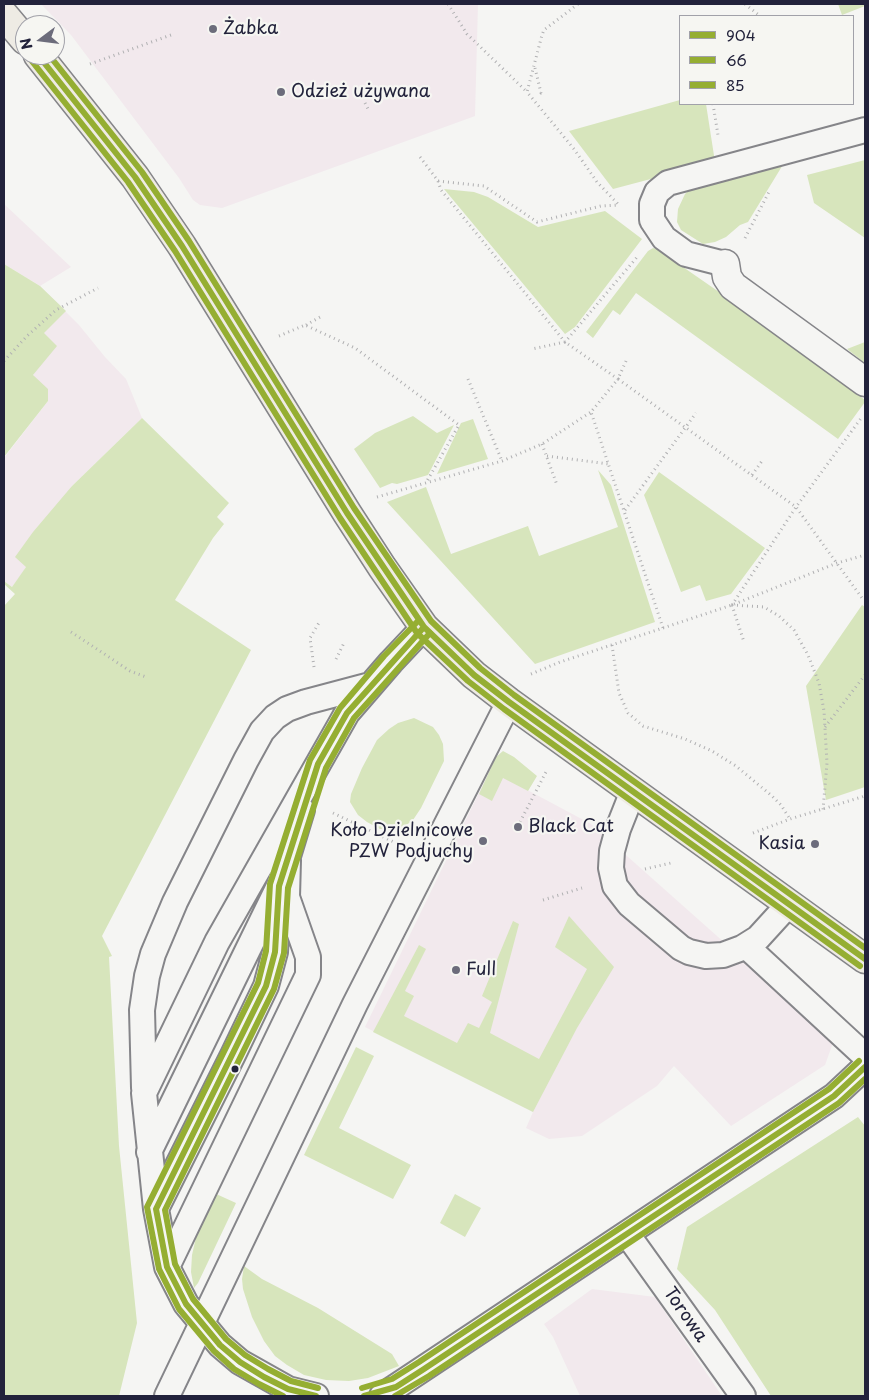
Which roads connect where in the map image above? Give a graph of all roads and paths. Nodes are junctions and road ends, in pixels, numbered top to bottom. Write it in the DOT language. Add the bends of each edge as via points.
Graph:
graph roads {
  1 [pos="448,4"];
  2 [pos="578,4"];
  3 [pos="745,4"];
  4 [pos="4,15"];
  5 [pos="759,15"];
  6 [pos="15,28"];
  7 [pos="171,35"];
  8 [pos="46,65"];
  9 [pos="88,65"];
  10 [pos="535,68"];
  11 [pos="527,92"];
  12 [pos="544,92"];
  13 [pos="365,102"];
  14 [pos="713,105"];
  15 [pos="369,111"];
  16 [pos="865,130"];
  17 [pos="718,134"];
  18 [pos="791,149"];
  19 [pos="420,157"];
  20 [pos="438,181"];
  21 [pos="652,204"];
  22 [pos="620,205"];
  23 [pos="745,239"];
  24 [pos="725,264"];
  25 [pos="630,267"];
  26 [pos="98,288"];
  27 [pos="322,316"];
  28 [pos="305,325"];
  29 [pos="274,338"];
  30 [pos="565,342"];
  31 [pos="532,349"];
  32 [pos="4,361"];
  33 [pos="626,361"];
  34 [pos="468,378"];
  35 [pos="618,379"];
  36 [pos="865,382"];
  37 [pos="591,412"];
  38 [pos="865,412"];
  39 [pos="696,413"];
  40 [pos="686,428"];
  41 [pos="542,444"];
  42 [pos="547,456"];
  43 [pos="502,461"];
  44 [pos="762,461"];
  45 [pos="609,464"];
  46 [pos="752,475"];
  47 [pos="427,481"];
  48 [pos="557,485"];
  49 [pos="384,494"];
  50 [pos="796,507"];
  51 [pos="625,511"];
  52 [pos="865,555"];
  53 [pos="837,563"];
  54 [pos="865,600"];
  55 [pos="732,605"];
  56 [pos="320,621"];
  57 [pos="424,627"];
  58 [pos="663,628"];
  59 [pos="71,632"];
  60 [pos="744,642"];
  61 [pos="612,645"];
  62 [pos="540,670"];
  63 [pos="315,675"];
  64 [pos="865,675"];
  65 [pos="146,677"];
  66 [pos="370,685"];
  67 [pos="509,702"];
  68 [pos="825,727"];
  69 [pos="318,764"];
  70 [pos="550,765"];
  71 [pos="633,791"];
  72 [pos="865,796"];
  73 [pos="326,810"];
  74 [pos="823,810"];
  75 [pos="790,820"];
  76 [pos="520,822"];
  77 [pos="750,834"];
  78 [pos="403,847"];
  79 [pos="288,860"];
  80 [pos="279,886"];
  81 [pos="789,904"];
  82 [pos="746,946"];
  83 [pos="865,959"];
  84 [pos="865,1056"];
  85 [pos="865,1067"];
  86 [pos="144,1094"];
  87 [pos="149,1152"];
  88 [pos="156,1209"];
  89 [pos="627,1234"];
  90 [pos="167,1267"];
  91 [pos="201,1323"];
  92 [pos="389,1392"];
  93 [pos="167,1396"];
  94 [pos="316,1396"];
  95 [pos="364,1396"];
  96 [pos="743,1396"];
  1 -- 11 [label="path" via="467,34"];
  2 -- 10 [label="path" via="544,30"];
  3 -- 5 [label="path"];
  4 -- 6 [label="main road"];
  7 -- 9 [label="path"];
  8 -- 57 [label="main road" via="135,177 182,246 362,536"];
  10 -- 11 [label="path"];
  10 -- 12 [label="path" via="541,93"];
  11 -- 22 [label="path" via="574,148 597,182"];
  13 -- 15 [label="path"];
  14 -- 17 [label="path"];
  16 -- 18 [label="lane"];
  18 -- 21 [label="lane" via="668,183 657,192"];
  18 -- 23 [label="path"];
  19 -- 20 [label="path"];
  20 -- 22 [label="path" via="484,186 537,222 601,206"];
  20 -- 30 [label="path"];
  21 -- 22 [label="path"];
  21 -- 24 [label="lane" via="652,220 664,238 686,254"];
  24 -- 36 [label="street" via="733,286"];
  25 -- 30 [label="path"];
  26 -- 32 [label="path" via="56,310"];
  27 -- 28 [label="path"];
  28 -- 29 [label="path"];
  28 -- 47 [label="path" via="355,348 459,424"];
  30 -- 31 [label="path"];
  30 -- 35 [label="path"];
  33 -- 35 [label="path"];
  34 -- 43 [label="path"];
  35 -- 37 [label="path"];
  35 -- 40 [label="path"];
  37 -- 41 [label="path"];
  37 -- 45 [label="path"];
  38 -- 50 [label="path"];
  39 -- 40 [label="path"];
  40 -- 46 [label="path"];
  40 -- 51 [label="path"];
  41 -- 42 [label="path"];
  41 -- 43 [label="path"];
  42 -- 45 [label="path"];
  42 -- 48 [label="path"];
  43 -- 47 [label="path"];
  44 -- 46 [label="path"];
  45 -- 51 [label="path"];
  46 -- 50 [label="path"];
  47 -- 49 [label="path"];
  50 -- 53 [label="path"];
  50 -- 55 [label="path"];
  51 -- 58 [label="path"];
  52 -- 53 [label="path"];
  53 -- 54 [label="path"];
  53 -- 55 [label="path"];
  55 -- 58 [label="path"];
  55 -- 60 [label="path"];
  55 -- 68 [label="path" via="764,607 794,630 819,683"];
  56 -- 63 [label="path" via="310,638"];
  57 -- 66 [label="lane"];
  57 -- 67 [label="main road" via="474,675"];
  58 -- 61 [label="path"];
  59 -- 65 [label="path" via="130,671"];
  61 -- 62 [label="path"];
  61 -- 75 [label="path" via="619,693 628,712 644,726 685,739 736,766 781,805"];
  64 -- 68 [label="path"];
  66 -- 69 [label="lane" via="347,713"];
  66 -- 86 [label="lane" via="287,709 262,732 246,760 175,902 146,976 142,1010"];
  67 -- 71 [label="main road"];
  67 -- 91 [label="lane" via="355,1004"];
  68 -- 74 [label="path" via="827,763"];
  69 -- 79 [label="lane"];
  69 -- 86 [label="lane" via="217,942"];
  70 -- 76 [label="path"];
  71 -- 81 [label="main road"];
  71 -- 82 [label="lane" via="612,851 611,868 621,896 689,952 715,956"];
  72 -- 74 [label="path"];
  73 -- 78 [label="path"];
  74 -- 75 [label="path"];
  75 -- 77 [label="path"];
  79 -- 80 [label="lane"];
  79 -- 90 [label="lane" via="287,898 308,956 308,975"];
  80 -- 87 [label="lane"];
  80 -- 88 [label="lane" via="275,952 266,986"];
  81 -- 82 [label="lane" via="758,938"];
  81 -- 83 [label="main road"];
  82 -- 84 [label="lane"];
  85 -- 89 [label="lane" via="834,1096"];
  86 -- 87 [label="lane"];
  87 -- 88 [label="lane"];
  88 -- 90 [label="lane"];
  89 -- 92 [label="lane"];
  89 -- 96 [label="lane, Torowa"];
  90 -- 91 [label="lane" via="186,1304"];
  91 -- 93 [label="lane"];
  91 -- 94 [label="lane" via="220,1346 240,1362 288,1389"];
  92 -- 95 [label="lane"];
}
